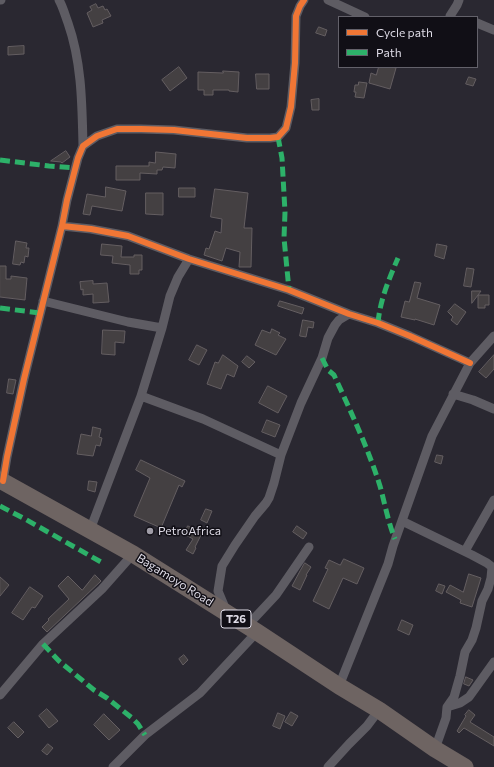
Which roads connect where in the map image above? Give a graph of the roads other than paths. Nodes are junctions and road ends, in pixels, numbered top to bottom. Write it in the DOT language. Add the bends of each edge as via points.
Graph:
graph roads {
  1 [pos="58,0"];
  2 [pos="304,0"];
  3 [pos="328,0"];
  4 [pos="459,0"];
  5 [pos="362,16"];
  6 [pos="452,16"];
  7 [pos="478,24"];
  8 [pos="494,30"];
  9 [pos="84,146"];
  10 [pos="62,226"];
  11 [pos="189,259"];
  12 [pos="43,301"];
  13 [pos="349,314"];
  14 [pos="162,328"];
  15 [pos="494,336"];
  16 [pos="470,363"];
  17 [pos="454,394"];
  18 [pos="141,396"];
  19 [pos="494,410"];
  20 [pos="281,456"];
  21 [pos="2,474"];
  22 [pos="494,500"];
  23 [pos="402,521"];
  24 [pos="90,530"];
  25 [pos="309,547"];
  26 [pos="464,551"];
  27 [pos="133,554"];
  28 [pos="493,568"];
  29 [pos="227,614"];
  30 [pos="252,629"];
  31 [pos="494,662"];
  32 [pos="340,686"];
  33 [pos="2,689"];
  34 [pos="447,707"];
  35 [pos="379,710"];
  36 [pos="435,749"];
  37 [pos="113,767"];
  38 [pos="328,767"];
  39 [pos="465,767"];
  1 -- 9 [label="street" via="73,39 79,70"];
  2 -- 9 [label="street" via="296,16 291,106 286,128 278,137 247,138 174,130 117,129 97,136"];
  3 -- 5 [label="street"];
  4 -- 6 [label="street"];
  7 -- 8 [label="street"];
  9 -- 10 [label="street" via="78,158"];
  10 -- 11 [label="street" via="128,236"];
  10 -- 12 [label="street"];
  11 -- 13 [label="street" via="289,290"];
  11 -- 14 [label="street" via="170,296"];
  12 -- 14 [label="street"];
  12 -- 21 [label="street"];
  13 -- 16 [label="street" via="384,326"];
  13 -- 20 [label="street" via="339,320 331,330"];
  14 -- 18 [label="street"];
  15 -- 16 [label="street"];
  16 -- 17 [label="street"];
  17 -- 19 [label="street"];
  17 -- 23 [label="street" via="432,436"];
  18 -- 20 [label="street" via="203,419"];
  18 -- 24 [label="street"];
  20 -- 29 [label="street" via="269,498 222,566 218,591"];
  21 -- 24 [label="highway, Bagamoyo Road / T26"];
  22 -- 26 [label="street"];
  23 -- 26 [label="street"];
  23 -- 32 [label="street" via="388,564"];
  24 -- 27 [label="highway, Bagamoyo Road / T26"];
  25 -- 30 [label="street"];
  26 -- 28 [label="street" via="487,562"];
  27 -- 29 [label="highway, Bagamoyo Road / T26"];
  27 -- 33 [label="street" via="102,589 43,644"];
  28 -- 34 [label="street" via="476,628 465,652 454,697"];
  29 -- 30 [label="highway, Bagamoyo Road / T26"];
  30 -- 32 [label="highway, Bagamoyo Road / T26"];
  30 -- 37 [label="street" via="200,693 145,735"];
  31 -- 34 [label="street" via="469,697"];
  32 -- 35 [label="highway, Bagamoyo Road / T26"];
  34 -- 36 [label="street" via="446,718"];
  35 -- 36 [label="highway, Bagamoyo Road / T26"];
  35 -- 38 [label="street"];
  36 -- 39 [label="highway, Bagamoyo Road / T26"];
}
